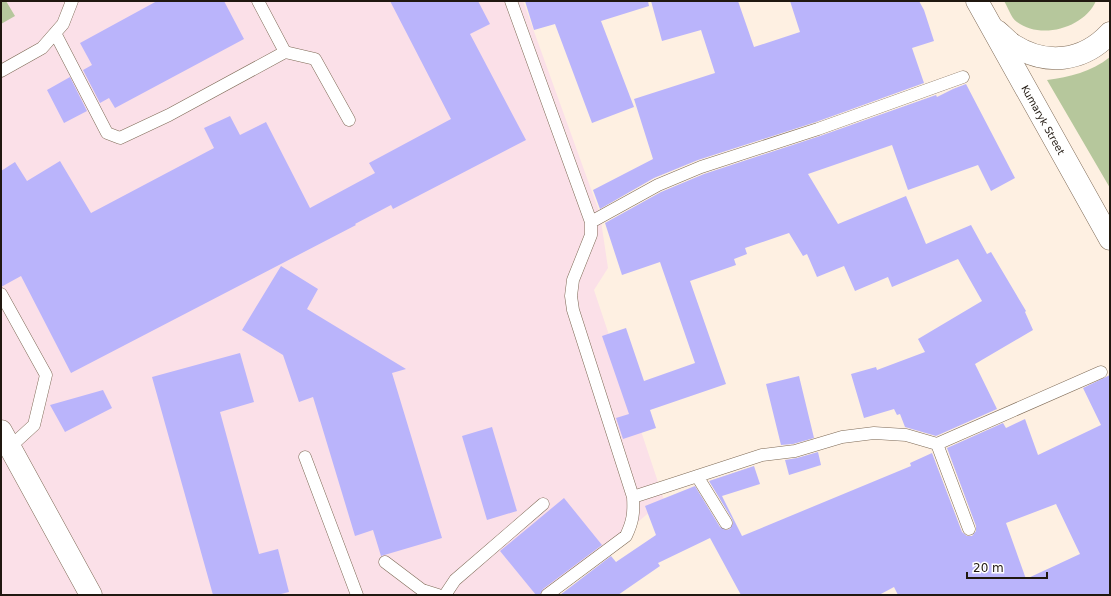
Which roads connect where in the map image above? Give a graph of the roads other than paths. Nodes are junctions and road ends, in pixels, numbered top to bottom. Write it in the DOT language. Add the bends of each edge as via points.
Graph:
graph roads {
  1 [pos="72,1"];
  2 [pos="258,1"];
  3 [pos="511,1"];
  4 [pos="977,1"];
  5 [pos="990,24"];
  6 [pos="56,33"];
  7 [pos="1110,33"];
  8 [pos="285,52"];
  9 [pos="1,71"];
  10 [pos="963,77"];
  11 [pos="349,120"];
  12 [pos="591,222"];
  13 [pos="1110,239"];
  14 [pos="1,294"];
  15 [pos="1101,372"];
  16 [pos="6,439"];
  17 [pos="938,444"];
  18 [pos="305,457"];
  19 [pos="697,476"];
  20 [pos="633,496"];
  21 [pos="543,504"];
  22 [pos="726,523"];
  23 [pos="969,529"];
  24 [pos="385,562"];
  25 [pos="91,595"];
  26 [pos="358,595"];
  27 [pos="438,595"];
  28 [pos="445,595"];
  29 [pos="547,595"];
  1 -- 6 [label="lane" via="63,24"];
  2 -- 8 [label="lane"];
  3 -- 12 [label="lane"];
  4 -- 5 [label="main road, Kumaryk Street"];
  5 -- 7 [label="main road" via="1013,45 1052,59 1079,54 1092,48"];
  5 -- 13 [label="main road, Kumaryk Street"];
  6 -- 8 [label="lane" via="107,133 120,138 169,115"];
  6 -- 9 [label="lane" via="42,48"];
  8 -- 11 [label="lane" via="315,59"];
  10 -- 12 [label="lane" via="701,168 658,185"];
  12 -- 20 [label="lane" via="591,235 573,280 573,310"];
  14 -- 16 [label="lane" via="46,375 34,425"];
  15 -- 17 [label="lane"];
  16 -- 25 [label="main road"];
  17 -- 19 [label="lane" via="906,435 874,433 842,437 795,451 762,455"];
  17 -- 23 [label="lane"];
  18 -- 26 [label="lane"];
  19 -- 20 [label="lane"];
  19 -- 22 [label="lane"];
  20 -- 29 [label="lane" via="632,524 626,536"];
  21 -- 28 [label="lane" via="455,580"];
  24 -- 27 [label="lane" via="422,590"];
}
